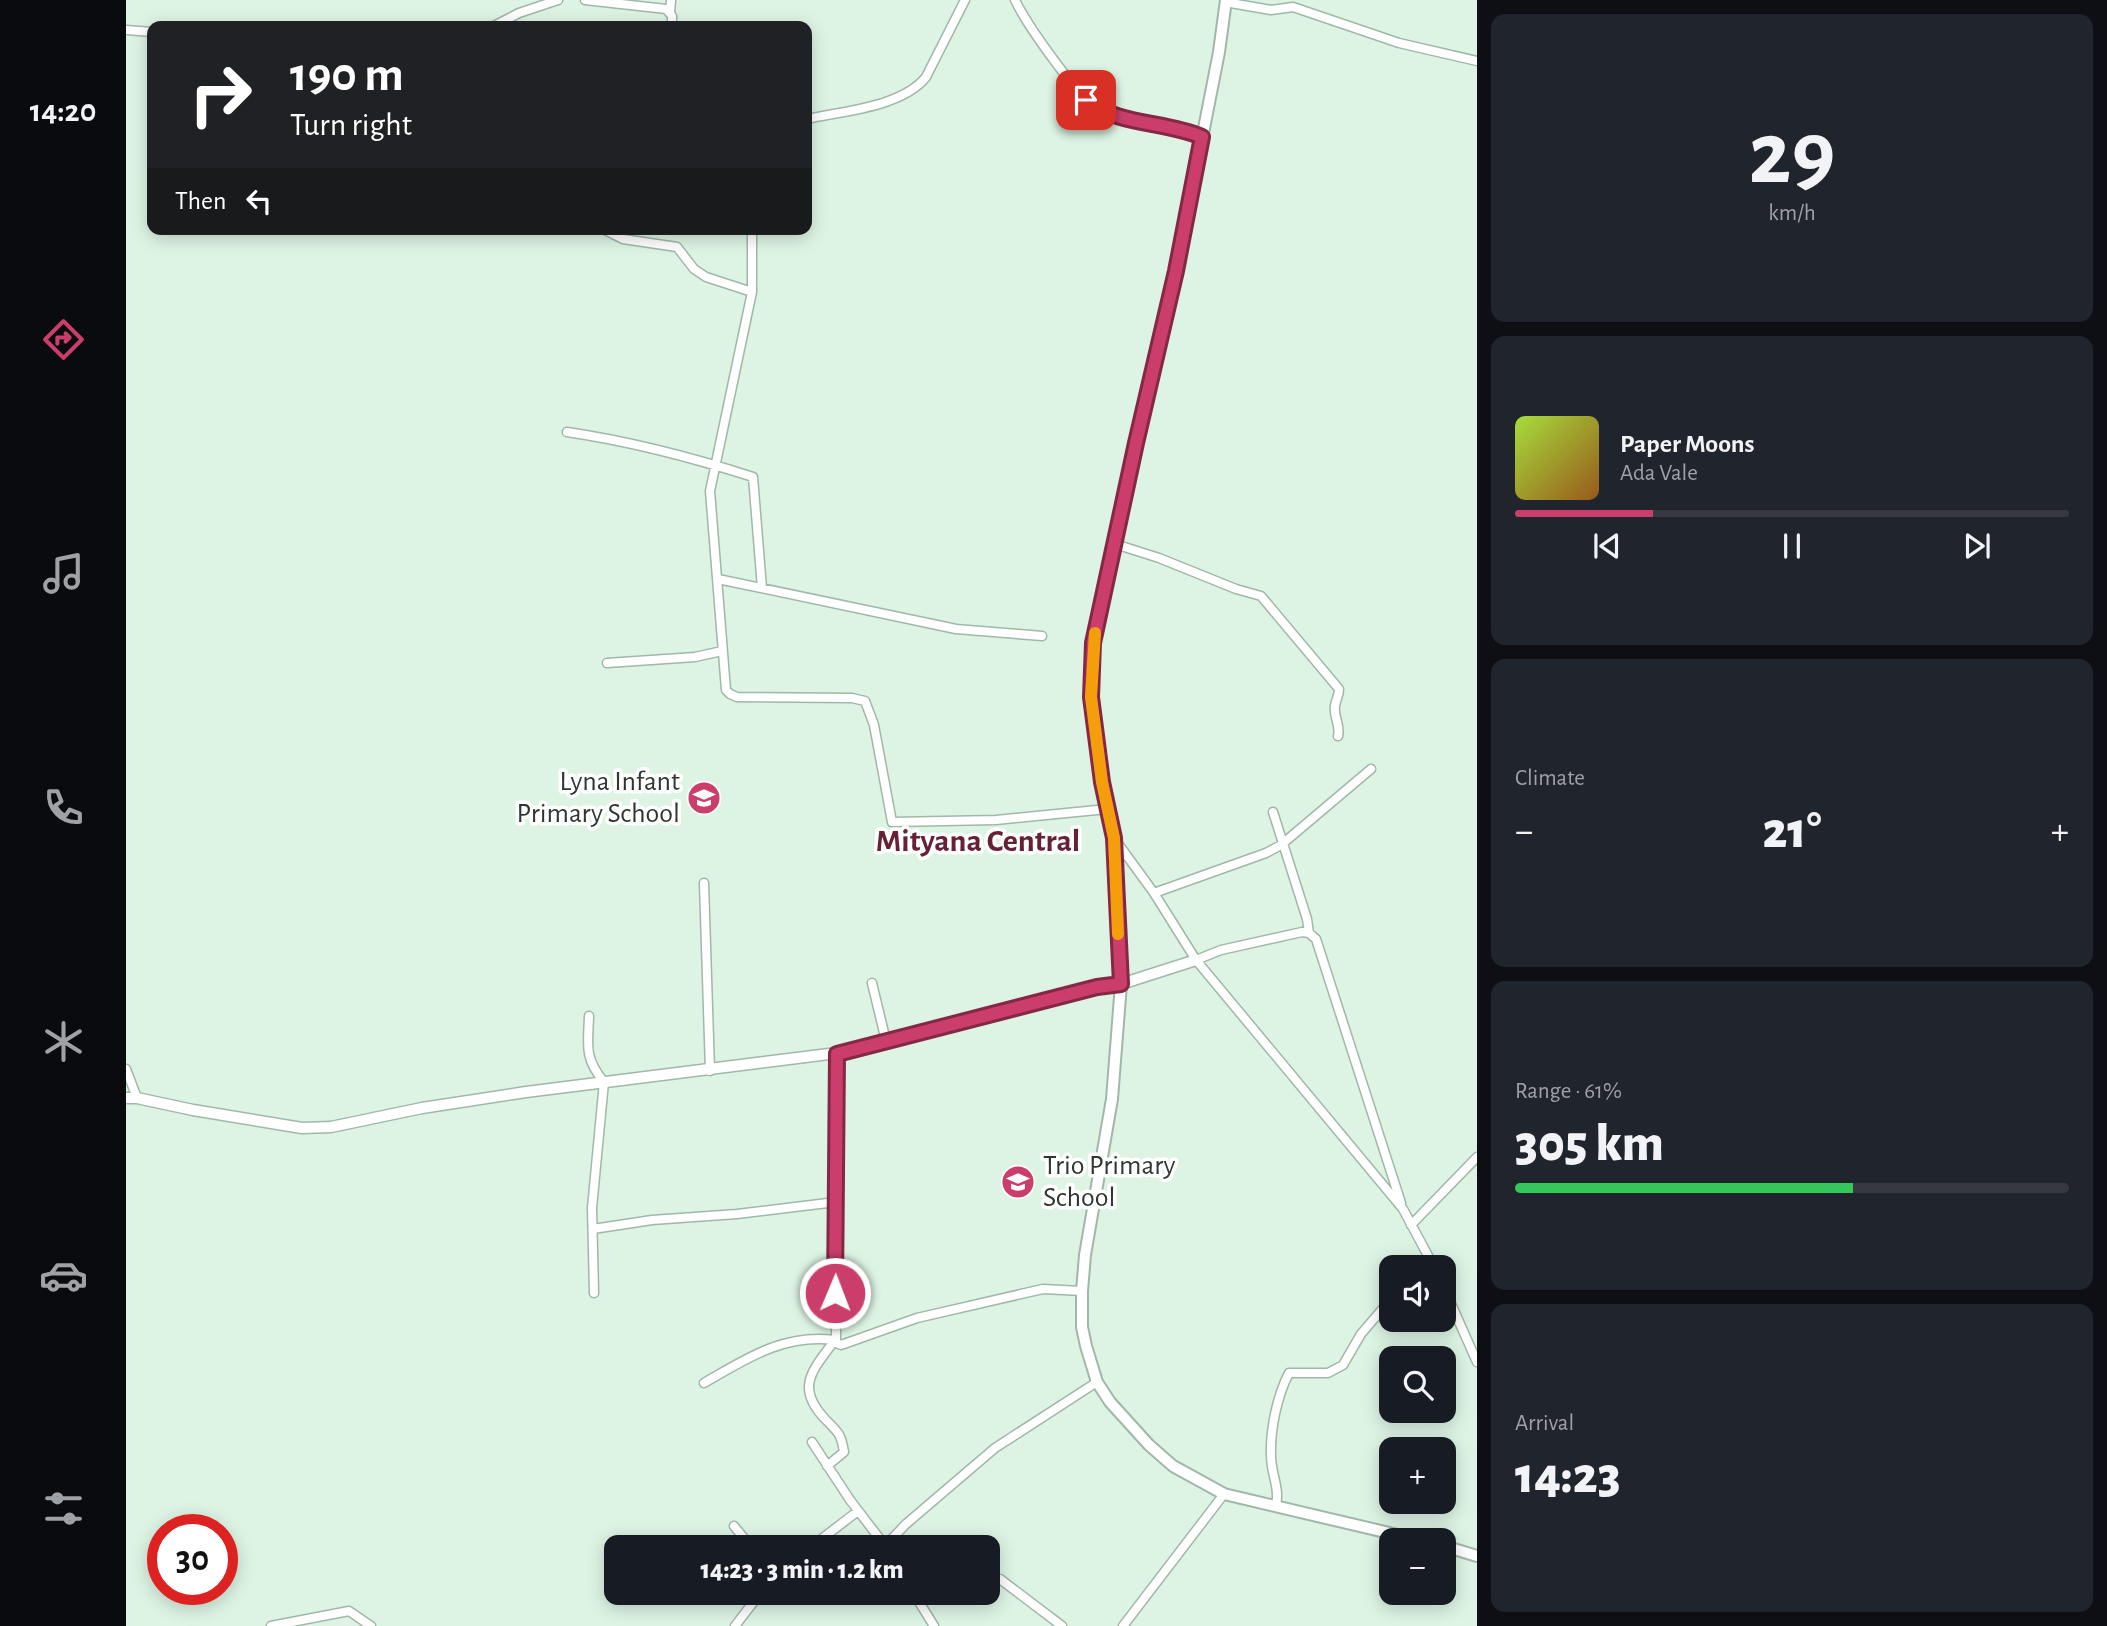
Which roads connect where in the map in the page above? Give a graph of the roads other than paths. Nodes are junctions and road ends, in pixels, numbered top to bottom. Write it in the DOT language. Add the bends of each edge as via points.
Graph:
graph roads {
  1 [pos="558,0"];
  2 [pos="585,0"];
  3 [pos="671,0"];
  4 [pos="965,0"];
  5 [pos="1015,0"];
  6 [pos="1226,1"];
  7 [pos="670,13"];
  8 [pos="504,21"];
  9 [pos="671,21"];
  10 [pos="126,30"];
  11 [pos="147,32"];
  12 [pos="1477,61"];
  13 [pos="812,118"];
  14 [pos="1202,137"];
  15 [pos="615,235"];
  16 [pos="752,235"];
  17 [pos="752,292"];
  18 [pos="567,432"];
  19 [pos="716,465"];
  20 [pos="1115,544"];
  21 [pos="718,579"];
  22 [pos="762,588"];
  23 [pos="1042,636"];
  24 [pos="722,651"];
  25 [pos="607,663"];
  26 [pos="1338,736"];
  27 [pos="1371,769"];
  28 [pos="1107,809"];
  29 [pos="1272,812"];
  30 [pos="1114,838"];
  31 [pos="1281,845"];
  32 [pos="705,883"];
  33 [pos="1154,892"];
  34 [pos="1309,933"];
  35 [pos="1196,960"];
  36 [pos="872,983"];
  37 [pos="1121,984"];
  38 [pos="589,1016"];
  39 [pos="886,1041"];
  40 [pos="837,1054"];
  41 [pos="126,1069"];
  42 [pos="710,1071"];
  43 [pos="604,1082"];
  44 [pos="132,1098"];
  45 [pos="1477,1157"];
  46 [pos="836,1202"];
  47 [pos="1403,1209"];
  48 [pos="1411,1225"];
  49 [pos="593,1229"];
  50 [pos="1427,1255"];
  51 [pos="1082,1292"];
  52 [pos="594,1293"];
  53 [pos="1379,1313"];
  54 [pos="1456,1315"];
  55 [pos="835,1340"];
  56 [pos="1477,1362"];
  57 [pos="704,1382"];
  58 [pos="1097,1382"];
  59 [pos="812,1443"];
  60 [pos="827,1466"];
  61 [pos="1224,1494"];
  62 [pos="1276,1506"];
  63 [pos="858,1511"];
  64 [pos="734,1526"];
  65 [pos="1379,1530"];
  66 [pos="741,1535"];
  67 [pos="827,1535"];
  68 [pos="877,1535"];
  69 [pos="896,1535"];
  70 [pos="1456,1550"];
  71 [pos="1477,1556"];
  72 [pos="1000,1579"];
  73 [pos="751,1605"];
  74 [pos="921,1605"];
  75 [pos="271,1626"];
  76 [pos="371,1626"];
  77 [pos="736,1626"];
  78 [pos="934,1626"];
  79 [pos="1062,1626"];
  80 [pos="1123,1626"];
  1 -- 8 [label="street"];
  2 -- 7 [label="street"];
  3 -- 7 [label="street"];
  4 -- 13 [label="street" via="917,88 903,97"];
  5 -- 14 [label="street" via="1073,86 1101,112 1182,128"];
  6 -- 12 [label="street" via="1271,10 1293,8 1399,43"];
  6 -- 14 [label="main road"];
  7 -- 9 [label="street"];
  10 -- 11 [label="street"];
  14 -- 20 [label="main road"];
  15 -- 17 [label="street" via="677,247 706,277"];
  16 -- 17 [label="street"];
  17 -- 19 [label="street"];
  18 -- 19 [label="street"];
  19 -- 21 [label="street" via="710,491"];
  19 -- 22 [label="street" via="755,480"];
  20 -- 26 [label="street" via="1267,601 1339,689 1335,707"];
  20 -- 28 [label="main road" via="1093,643 1091,697"];
  21 -- 22 [label="street"];
  21 -- 24 [label="street"];
  22 -- 23 [label="street" via="956,629"];
  24 -- 25 [label="street"];
  24 -- 28 [label="street" via="724,683 730,694 864,701 874,725 892,822 996,820"];
  27 -- 31 [label="street"];
  28 -- 30 [label="main road"];
  29 -- 31 [label="street"];
  30 -- 33 [label="street"];
  30 -- 37 [label="main road"];
  31 -- 33 [label="street"];
  31 -- 34 [label="street"];
  32 -- 42 [label="street"];
  33 -- 35 [label="street"];
  34 -- 35 [label="street" via="1221,950"];
  34 -- 47 [label="street" via="1321,948"];
  35 -- 37 [label="street"];
  35 -- 47 [label="street"];
  36 -- 39 [label="street"];
  37 -- 39 [label="street"];
  37 -- 51 [label="main road" via="1112,1099"];
  38 -- 43 [label="street" via="588,1053 591,1066"];
  39 -- 40 [label="street"];
  40 -- 42 [label="street"];
  40 -- 46 [label="street"];
  41 -- 44 [label="street"];
  42 -- 43 [label="street"];
  43 -- 44 [label="street" via="317,1128"];
  43 -- 49 [label="street"];
  45 -- 48 [label="street"];
  46 -- 49 [label="street"];
  46 -- 55 [label="street"];
  47 -- 48 [label="street"];
  48 -- 50 [label="street"];
  49 -- 52 [label="street"];
  51 -- 55 [label="street" via="1043,1289 917,1318 842,1345"];
  51 -- 58 [label="main road" via="1084,1339"];
  53 -- 62 [label="street" via="1343,1365 1328,1373 1289,1373 1271,1440"];
  54 -- 56 [label="street"];
  55 -- 57 [label="street" via="788,1342 767,1348"];
  55 -- 60 [label="street" via="807,1384 823,1417 841,1434 844,1452"];
  58 -- 61 [label="main road" via="1149,1445 1173,1466"];
  58 -- 69 [label="street" via="995,1448"];
  59 -- 60 [label="street"];
  60 -- 63 [label="street"];
  61 -- 62 [label="main road"];
  61 -- 80 [label="street"];
  62 -- 65 [label="main road"];
  63 -- 67 [label="street"];
  63 -- 68 [label="street"];
  64 -- 66 [label="street"];
  70 -- 71 [label="main road"];
  72 -- 79 [label="street"];
  73 -- 77 [label="street"];
  74 -- 78 [label="street"];
  75 -- 76 [label="street" via="349,1611"];
}
